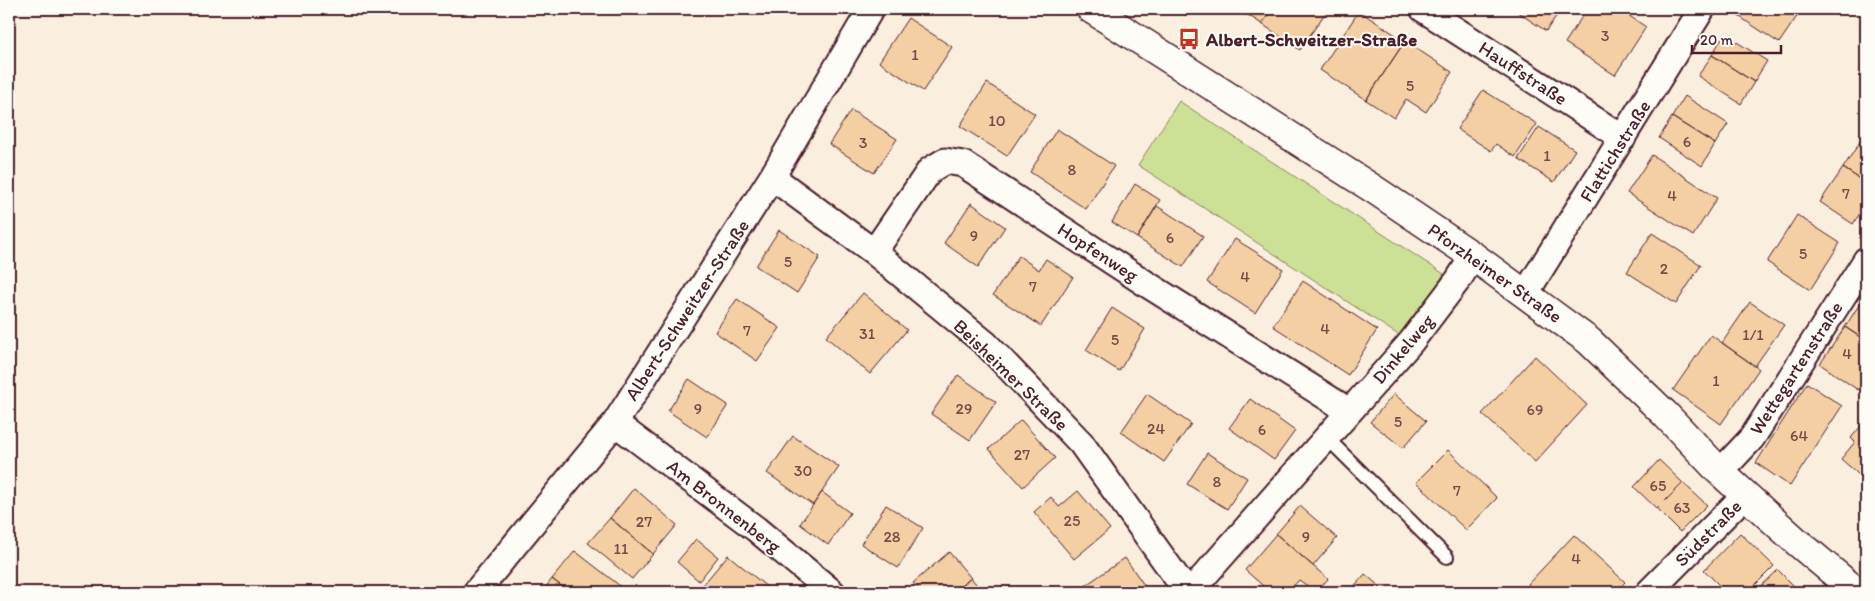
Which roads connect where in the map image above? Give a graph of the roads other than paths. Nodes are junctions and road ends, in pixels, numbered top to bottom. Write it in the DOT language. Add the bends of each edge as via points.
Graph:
graph roads {
  1 [pos="871,9"];
  2 [pos="1091,9"];
  3 [pos="1423,9"];
  4 [pos="1702,9"];
  5 [pos="1624,138"];
  6 [pos="772,177"];
  7 [pos="874,252"];
  8 [pos="1473,256"];
  9 [pos="1866,260"];
  10 [pos="1526,293"];
  11 [pos="1349,410"];
  12 [pos="615,423"];
  13 [pos="1327,438"];
  14 [pos="1720,472"];
  15 [pos="1745,495"];
  16 [pos="1447,556"];
  17 [pos="476,592"];
  18 [pos="830,592"];
  19 [pos="1188,592"];
  20 [pos="1649,592"];
  21 [pos="1857,592"];
  1 -- 6 [label="street, Albert-Schweitzer-Straße"];
  2 -- 8 [label="street, Pforzheimer Straße"];
  3 -- 5 [label="street, Hauffstraße"];
  4 -- 5 [label="street, Flattichstraße"];
  5 -- 10 [label="street, Flattichstraße"];
  6 -- 7 [label="street, Beisheimer Straße"];
  6 -- 12 [label="street, Albert-Schweitzer-Straße"];
  7 -- 11 [label="street, Hopfenweg" via="930,170 945,161 963,164"];
  7 -- 19 [label="street, Beisheimer Straße" via="986,344 1081,443"];
  8 -- 10 [label="street, Pforzheimer Straße"];
  8 -- 11 [label="street, Dinkelweg" via="1411,342"];
  9 -- 14 [label="street, Wettegartenstraße" via="1752,438"];
  10 -- 14 [label="street, Pforzheimer Straße" via="1589,342"];
  11 -- 13 [label="street, Dinkelweg"];
  12 -- 17 [label="street, Albert-Schweitzer-Straße"];
  12 -- 18 [label="street, Am Bronnenberg" via="756,529"];
  13 -- 16 [label="lane"];
  13 -- 19 [label="street, Dinkelweg"];
  14 -- 15 [label="street, Pforzheimer Straße"];
  15 -- 20 [label="street, Südstraße"];
  15 -- 21 [label="street, Pforzheimer Straße"];
}
